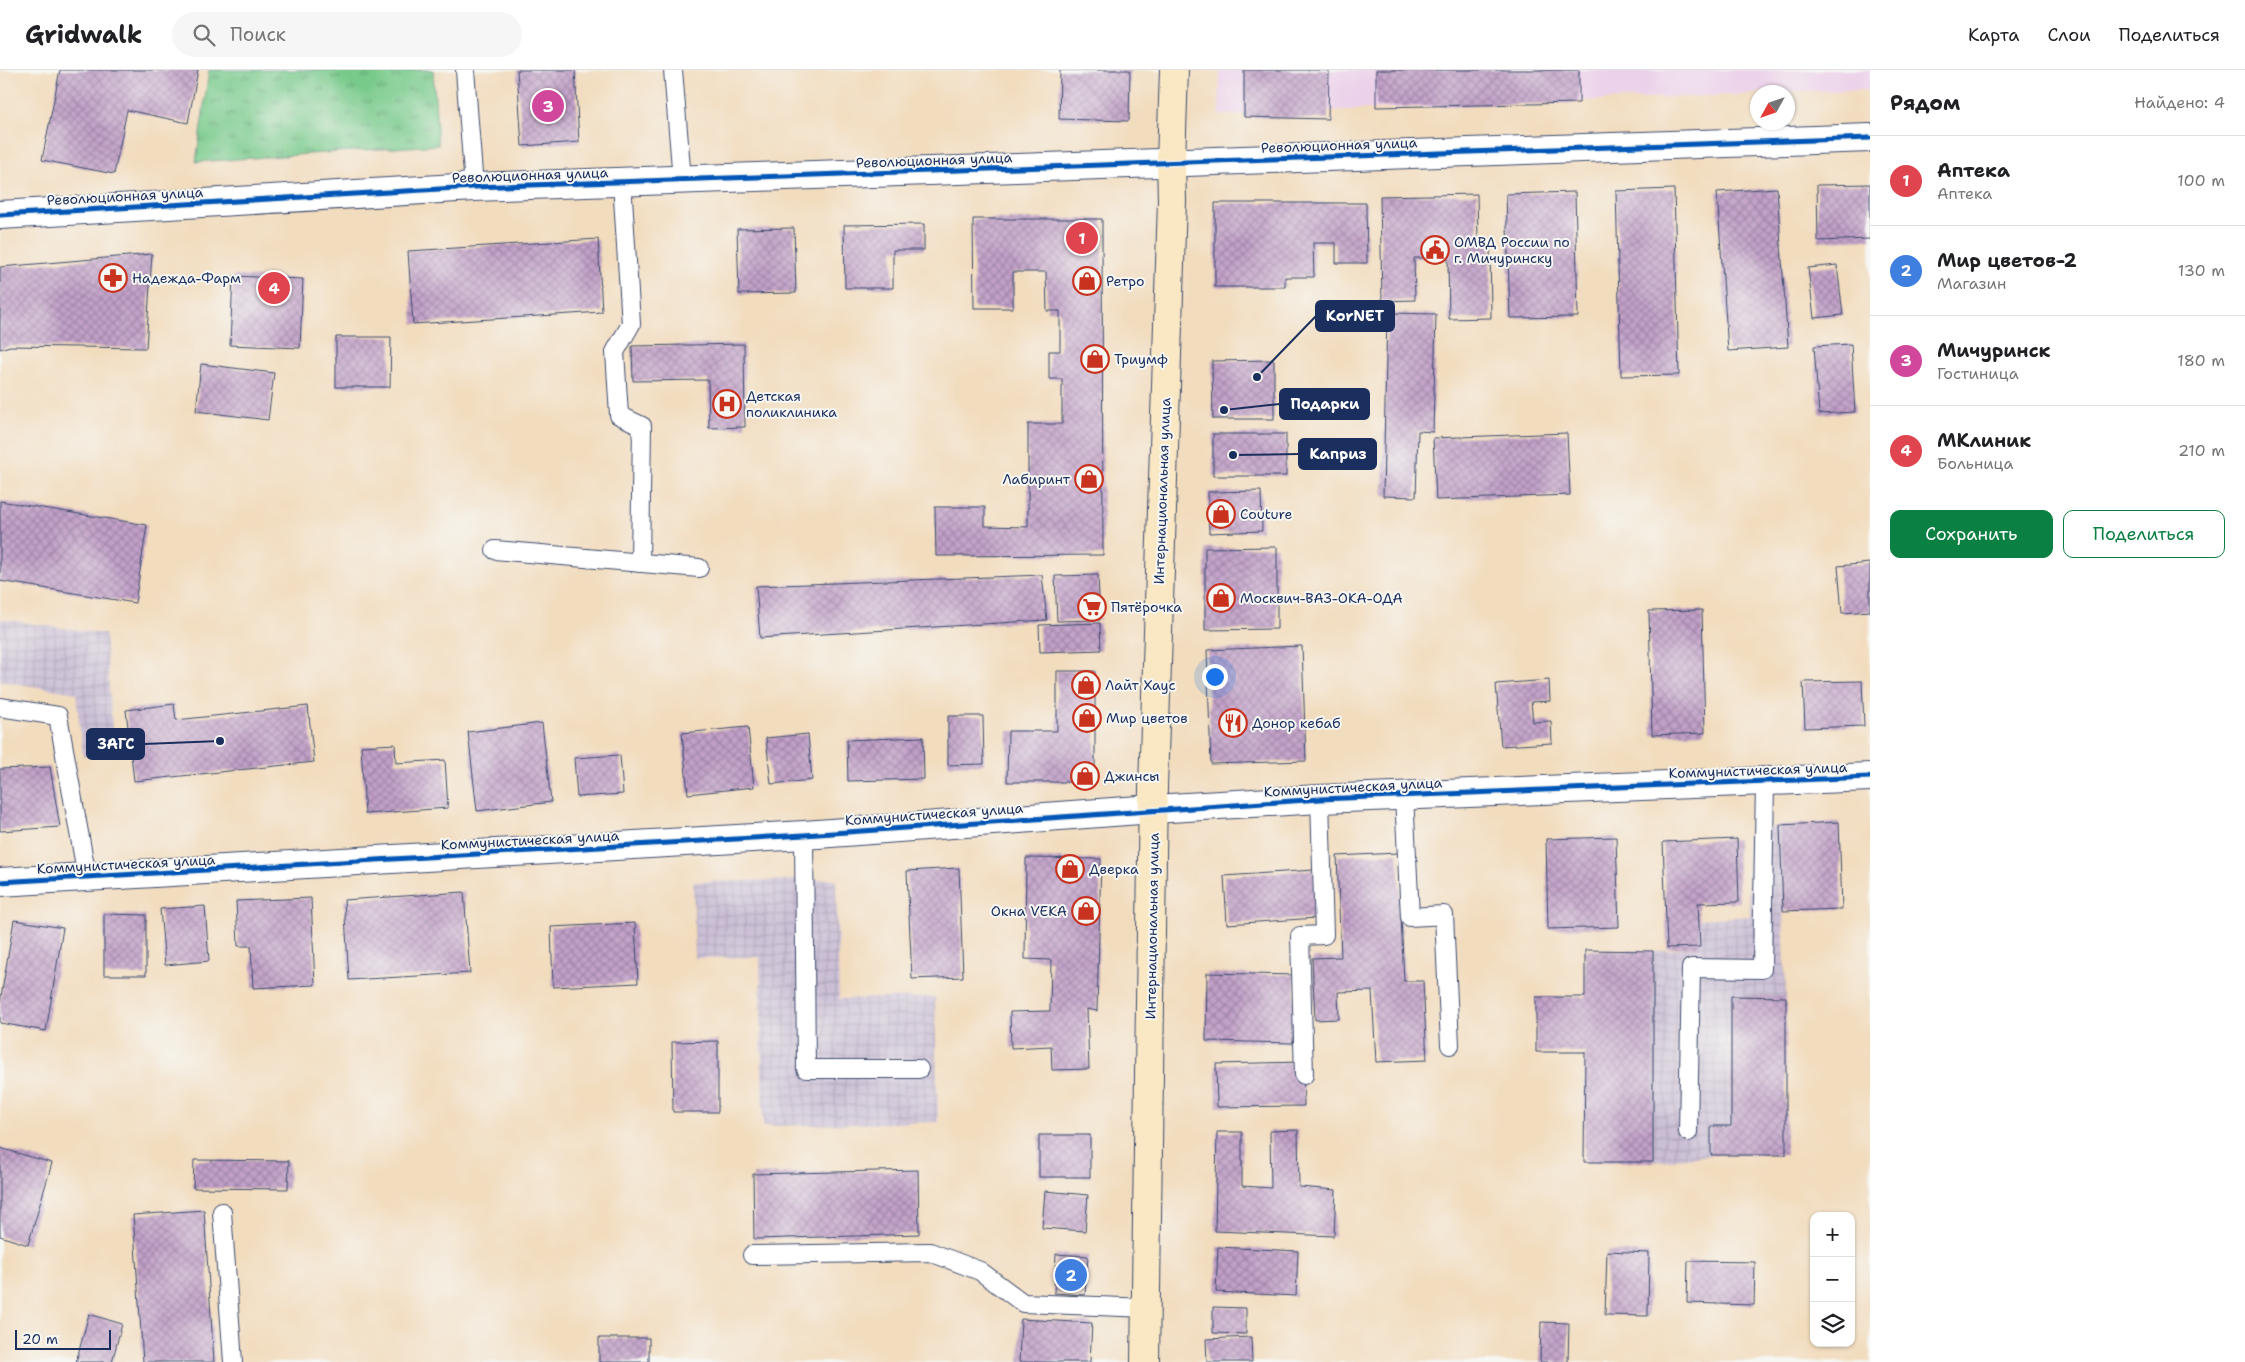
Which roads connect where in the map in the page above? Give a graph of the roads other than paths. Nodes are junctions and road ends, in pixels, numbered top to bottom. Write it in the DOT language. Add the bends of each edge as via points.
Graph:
graph roads {
  1 [pos="465,70"];
  2 [pos="673,70"];
  3 [pos="1174,70"];
  4 [pos="1870,138"];
  5 [pos="1171,162"];
  6 [pos="682,180"];
  7 [pos="622,182"];
  8 [pos="474,187"];
  9 [pos="0,215"];
  10 [pos="494,550"];
  11 [pos="640,563"];
  12 [pos="699,568"];
  13 [pos="0,707"];
  14 [pos="1870,777"];
  15 [pos="1765,781"];
  16 [pos="1404,796"];
  17 [pos="1320,800"];
  18 [pos="1153,810"];
  19 [pos="804,835"];
  20 [pos="87,877"];
  21 [pos="0,882"];
  22 [pos="1450,1045"];
  23 [pos="919,1069"];
  24 [pos="1304,1075"];
  25 [pos="1688,1132"];
  26 [pos="222,1212"];
  27 [pos="752,1255"];
  28 [pos="1147,1308"];
  29 [pos="233,1362"];
  30 [pos="1145,1362"];
  1 -- 8 [label="lane"];
  2 -- 6 [label="lane"];
  3 -- 5 [label="main road, Интернациональная улица"];
  4 -- 5 [label="street, Революционная улица"];
  5 -- 6 [label="street, Революционная улица"];
  5 -- 18 [label="main road, Интернациональная улица"];
  6 -- 7 [label="street, Революционная улица"];
  7 -- 8 [label="street, Революционная улица"];
  7 -- 11 [label="lane" via="631,324 615,352 619,414 642,426"];
  8 -- 9 [label="street, Революционная улица"];
  10 -- 11 [label="lane"];
  11 -- 12 [label="lane"];
  13 -- 20 [label="lane" via="58,716"];
  14 -- 15 [label="street, Коммунистическая улица"];
  15 -- 16 [label="street, Коммунистическая улица"];
  15 -- 25 [label="lane" via="1762,969 1691,968"];
  16 -- 17 [label="street, Коммунистическая улица"];
  16 -- 22 [label="lane" via="1410,917 1444,915"];
  17 -- 18 [label="street, Коммунистическая улица"];
  17 -- 24 [label="lane" via="1324,936 1300,936"];
  18 -- 19 [label="street, Коммунистическая улица"];
  18 -- 28 [label="main road, Интернациональная улица"];
  19 -- 20 [label="street, Коммунистическая улица"];
  19 -- 23 [label="lane" via="806,1069"];
  20 -- 21 [label="street, Коммунистическая улица"];
  26 -- 29 [label="lane"];
  27 -- 28 [label="lane" via="930,1252 980,1271 1023,1302"];
  28 -- 30 [label="main road, Интернациональная улица"];
}
